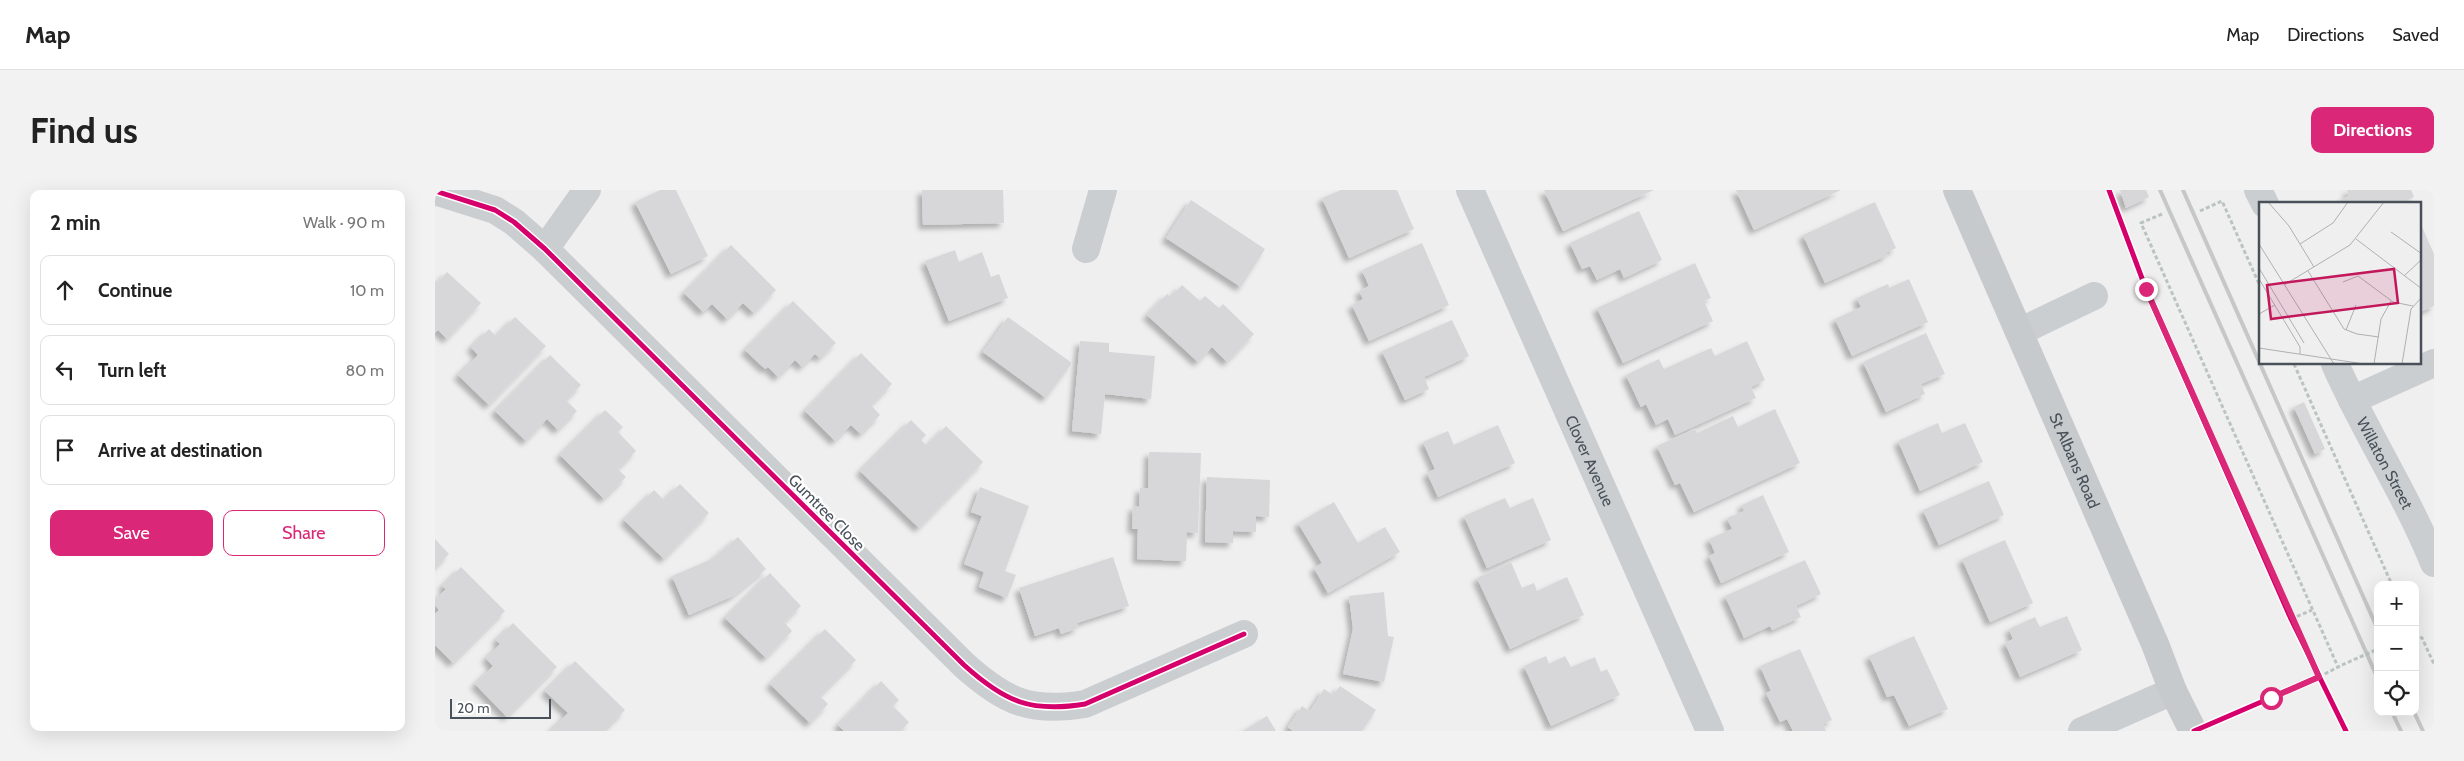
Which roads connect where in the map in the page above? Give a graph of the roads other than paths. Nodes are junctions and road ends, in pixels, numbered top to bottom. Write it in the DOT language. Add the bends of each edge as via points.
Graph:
graph roads {
  1 [pos="587,190"];
  2 [pos="1103,190"];
  3 [pos="1471,190"];
  4 [pos="1957,190"];
  5 [pos="2259,190"];
  6 [pos="435,191"];
  7 [pos="2264,202"];
  8 [pos="545,249"];
  9 [pos="1086,249"];
  10 [pos="2094,296"];
  11 [pos="2019,332"];
  12 [pos="2434,362"];
  13 [pos="2335,365"];
  14 [pos="2352,400"];
  15 [pos="2434,563"];
  16 [pos="1244,634"];
  17 [pos="2173,691"];
  18 [pos="1710,731"];
  19 [pos="2082,731"];
  20 [pos="2193,731"];
  1 -- 8 [label="street"];
  2 -- 9 [label="street"];
  3 -- 18 [label="street, Clover Avenue"];
  4 -- 11 [label="main road, St Albans Road"];
  5 -- 7 [label="street"];
  6 -- 8 [label="street, Gumtree Close" via="495,210 515,222"];
  8 -- 16 [label="street, Gumtree Close" via="964,666 1000,694 1036,707 1085,704"];
  10 -- 11 [label="street"];
  11 -- 17 [label="main road, St Albans Road"];
  12 -- 14 [label="street"];
  13 -- 14 [label="street, Willaton Street"];
  14 -- 15 [label="street, Willaton Street"];
  17 -- 19 [label="street"];
  17 -- 20 [label="main road, St Albans Road"];
}
